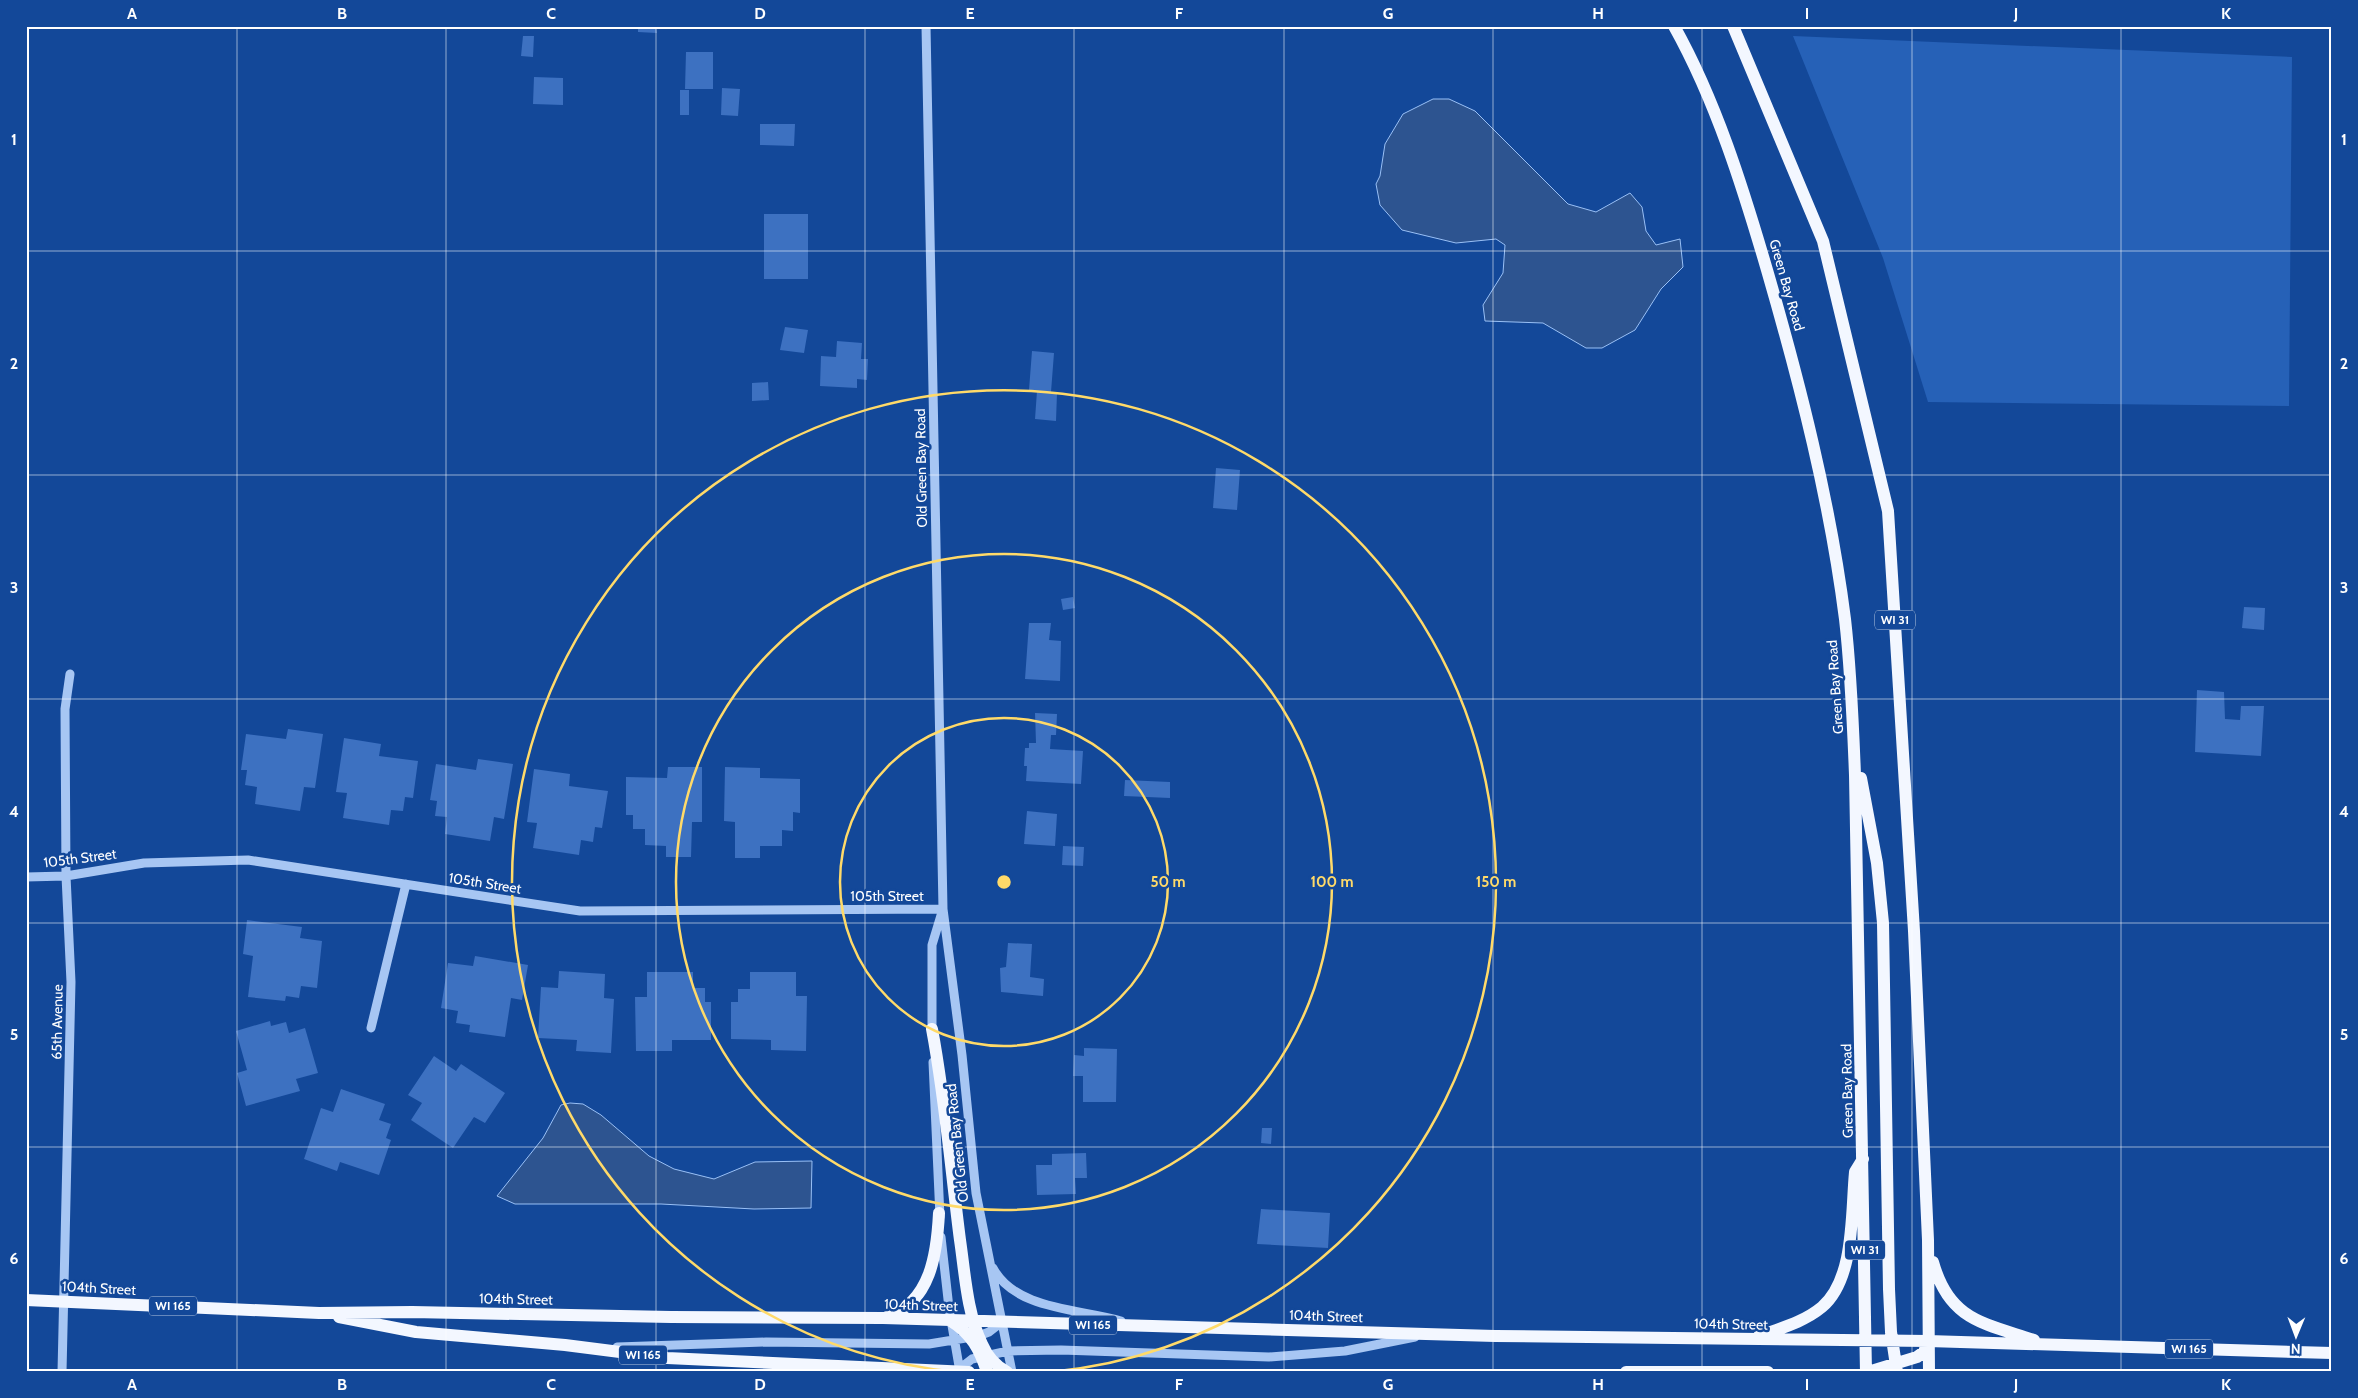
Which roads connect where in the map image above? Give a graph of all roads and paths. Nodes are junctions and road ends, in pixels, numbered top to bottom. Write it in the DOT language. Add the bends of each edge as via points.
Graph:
graph roads {
  1 [pos="926,26"];
  2 [pos="1674,26"];
  3 [pos="1733,26"];
  4 [pos="70,674"];
  5 [pos="1854,741"];
  6 [pos="66,876"];
  7 [pos="26,877"];
  8 [pos="406,884"];
  9 [pos="943,909"];
  10 [pos="371,1028"];
  11 [pos="932,1029"];
  12 [pos="1863,1159"];
  13 [pos="939,1213"];
  14 [pos="1928,1240"];
  15 [pos="988,1258"];
  16 [pos="26,1300"];
  17 [pos="64,1302"];
  18 [pos="320,1313"];
  19 [pos="883,1318"];
  20 [pos="951,1321"];
  21 [pos="974,1322"];
  22 [pos="1002,1322"];
  23 [pos="1136,1326"];
  24 [pos="1428,1334"];
  25 [pos="975,1337"];
  26 [pos="1751,1339"];
  27 [pos="954,1340"];
  28 [pos="1866,1341"];
  29 [pos="1892,1341"];
  30 [pos="1928,1341"];
  31 [pos="2047,1345"];
  32 [pos="592,1349"];
  33 [pos="1008,1351"];
  34 [pos="2332,1354"];
  35 [pos="984,1355"];
  36 [pos="766,1363"];
  37 [pos="1893,1369"];
  38 [pos="62,1372"];
  39 [pos="816,1372"];
  40 [pos="960,1372"];
  41 [pos="969,1372"];
  42 [pos="987,1372"];
  43 [pos="1007,1372"];
  44 [pos="1012,1372"];
  45 [pos="1626,1372"];
  46 [pos="1768,1372"];
  47 [pos="1867,1372"];
  48 [pos="1929,1372"];
  1 -- 9 [label="street, Old Green Bay Road"];
  2 -- 5 [label="main road, Green Bay Road / WI 31" via="1688,50 1741,181 1790,349 1822,482 1841,598 1849,655"];
  3 -- 14 [label="main road, WI 31" via="1823,240 1888,511 1914,931"];
  4 -- 6 [label="street, 65th Avenue" via="65,709"];
  5 -- 12 [label="main road, Green Bay Road / WI 31"];
  5 -- 29 [label="main road" via="1877,863 1883,923"];
  6 -- 7 [label="street, 105th Street"];
  6 -- 8 [label="street, 105th Street" via="144,863 248,860"];
  6 -- 17 [label="street, 65th Avenue" via="72,982"];
  8 -- 9 [label="street, 105th Street" via="580,912"];
  8 -- 10 [label="street"];
  9 -- 11 [label="street, Old Green Bay Road" via="932,945"];
  9 -- 15 [label="street, Old Green Bay Road" via="962,1055 974,1184"];
  11 -- 13 [label="street, Old Green Bay Road"];
  11 -- 21 [label="main road" via="964,1271"];
  12 -- 26 [label="main road" via="1855,1172 1845,1266 1835,1292 1810,1315"];
  12 -- 28 [label="main road, Green Bay Road / WI 31"];
  13 -- 19 [label="main road" via="935,1256 922,1289 903,1310"];
  13 -- 20 [label="street, Old Green Bay Road"];
  14 -- 30 [label="main road, WI 31"];
  14 -- 31 [label="main road" via="1940,1283 1954,1306 1980,1321"];
  15 -- 22 [label="street, Old Green Bay Road"];
  15 -- 23 [label="street" via="1001,1282 1022,1297"];
  16 -- 17 [label="main road, 104th Street / WI 165"];
  17 -- 18 [label="main road, 104th Street / WI 165"];
  17 -- 38 [label="street, 65th Avenue"];
  18 -- 19 [label="main road, 104th Street / WI 165"];
  18 -- 32 [label="main road, 104th Street / WI 165" via="408,1331"];
  19 -- 20 [label="main road, 104th Street / WI 165"];
  20 -- 21 [label="main road, 104th Street / WI 165"];
  20 -- 25 [label="main road"];
  20 -- 27 [label="street, Old Green Bay Road"];
  21 -- 22 [label="main road, 104th Street / WI 165"];
  21 -- 25 [label="main road"];
  22 -- 23 [label="main road, 104th Street / WI 165"];
  22 -- 25 [label="street" via="990,1332"];
  22 -- 33 [label="street, Old Green Bay Road"];
  23 -- 24 [label="main road, 104th Street / WI 165"];
  24 -- 26 [label="main road, 104th Street / WI 165"];
  24 -- 33 [label="street" via="1345,1351 1282,1356"];
  25 -- 27 [label="street"];
  25 -- 35 [label="main road"];
  26 -- 28 [label="main road, 104th Street / WI 165"];
  27 -- 32 [label="street" via="917,1344 709,1343"];
  27 -- 40 [label="street, Old Green Bay Road"];
  28 -- 29 [label="main road, 104th Street / WI 165"];
  28 -- 37 [label="main road" via="1880,1349"];
  28 -- 47 [label="main road, Green Bay Road / WI 31"];
  29 -- 30 [label="main road, 104th Street / WI 165"];
  29 -- 37 [label="main road"];
  30 -- 31 [label="main road, 104th Street / WI 165"];
  30 -- 37 [label="main road" via="1920,1356"];
  30 -- 48 [label="main road, WI 31"];
  31 -- 34 [label="main road, 104th Street / WI 165"];
  32 -- 36 [label="main road, 104th Street / WI 165" via="684,1360"];
  33 -- 35 [label="street"];
  33 -- 44 [label="street, Old Green Bay Road"];
  35 -- 40 [label="street" via="968,1362"];
  35 -- 42 [label="main road"];
  35 -- 43 [label="main road"];
  36 -- 39 [label="street"];
  36 -- 40 [label="main road, 104th Street / WI 165"];
  37 -- 47 [label="main road"];
  40 -- 41 [label="main road, 104th Street / WI 165"];
  45 -- 46 [label="main road"];
}
